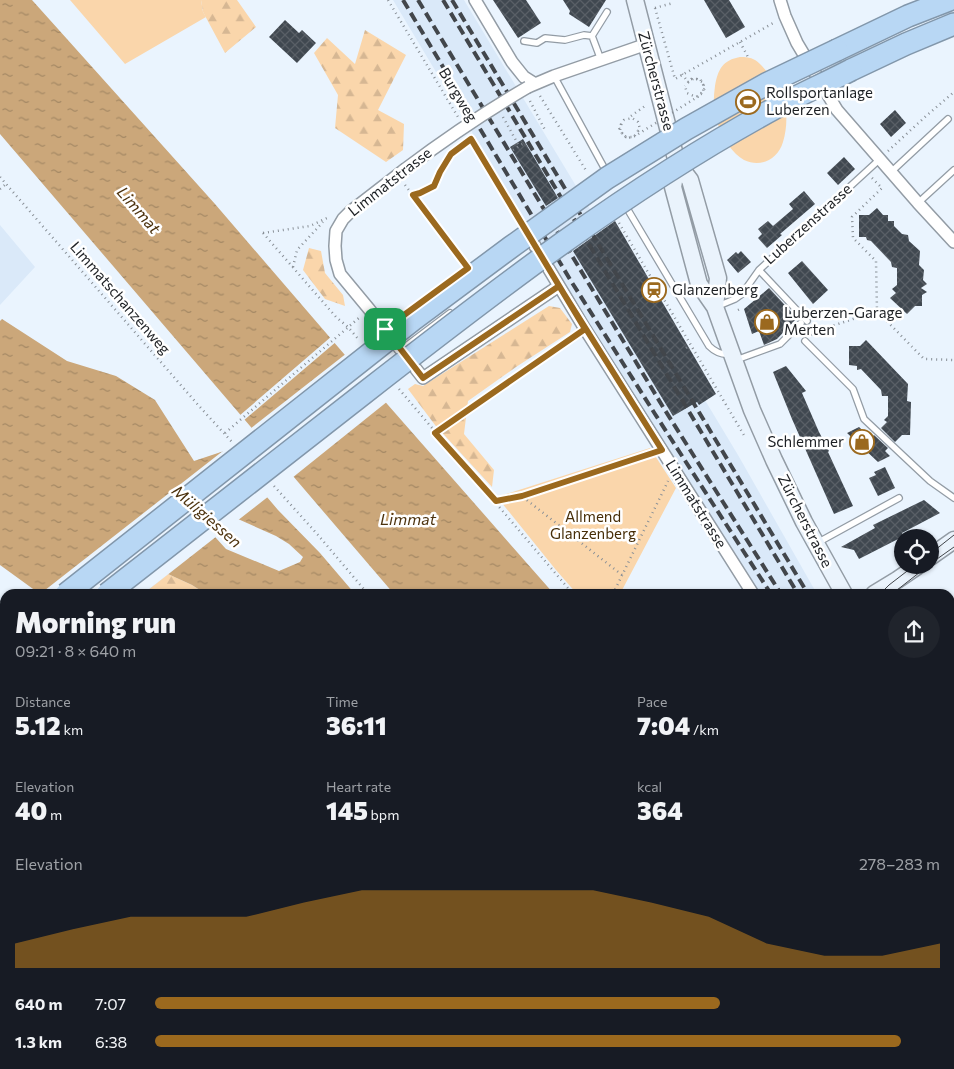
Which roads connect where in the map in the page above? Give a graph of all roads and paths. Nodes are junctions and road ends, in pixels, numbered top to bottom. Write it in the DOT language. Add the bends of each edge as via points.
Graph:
graph roads {
  1 [pos="388,0"];
  2 [pos="475,0"];
  3 [pos="635,0"];
  4 [pos="780,0"];
  5 [pos="949,0"];
  6 [pos="673,3"];
  7 [pos="608,12"];
  8 [pos="785,16"];
  9 [pos="954,24"];
  10 [pos="592,36"];
  11 [pos="524,41"];
  12 [pos="740,42"];
  13 [pos="647,44"];
  14 [pos="748,57"];
  15 [pos="601,60"];
  16 [pos="682,74"];
  17 [pos="554,76"];
  18 [pos="532,86"];
  19 [pos="954,92"];
  20 [pos="540,96"];
  21 [pos="530,101"];
  22 [pos="645,106"];
  23 [pos="631,116"];
  24 [pos="504,118"];
  25 [pos="948,119"];
  26 [pos="461,123"];
  27 [pos="621,124"];
  28 [pos="545,130"];
  29 [pos="466,131"];
  30 [pos="471,139"];
  31 [pos="465,143"];
  32 [pos="524,143"];
  33 [pos="519,146"];
  34 [pos="459,147"];
  35 [pos="513,150"];
  36 [pos="880,159"];
  37 [pos="954,170"];
  38 [pos="866,171"];
  39 [pos="587,172"];
  40 [pos="891,172"];
  41 [pos="406,176"];
  42 [pos="0,177"];
  43 [pos="613,182"];
  44 [pos="404,183"];
  45 [pos="6,184"];
  46 [pos="407,187"];
  47 [pos="0,189"];
  48 [pos="618,191"];
  49 [pos="413,195"];
  50 [pos="918,203"];
  51 [pos="332,214"];
  52 [pos="325,219"];
  53 [pos="618,223"];
  54 [pos="520,230"];
  55 [pos="954,242"];
  56 [pos="293,267"];
  57 [pos="468,268"];
  58 [pos="759,270"];
  59 [pos="559,286"];
  60 [pos="715,307"];
  61 [pos="454,311"];
  62 [pos="877,311"];
  63 [pos="348,327"];
  64 [pos="585,329"];
  65 [pos="805,341"];
  66 [pos="360,342"];
  67 [pos="690,345"];
  68 [pos="686,348"];
  69 [pos="401,350"];
  70 [pos="733,358"];
  71 [pos="954,360"];
  72 [pos="398,387"];
  73 [pos="435,433"];
  74 [pos="746,437"];
  75 [pos="662,450"];
  76 [pos="674,468"];
  77 [pos="269,481"];
  78 [pos="522,496"];
  79 [pos="899,498"];
  80 [pos="954,498"];
  81 [pos="496,501"];
  82 [pos="954,540"];
  83 [pos="816,544"];
  84 [pos="939,551"];
  85 [pos="906,574"];
  86 [pos="622,575"];
  87 [pos="72,589"];
  88 [pos="113,589"];
  89 [pos="365,589"];
  90 [pos="570,589"];
  91 [pos="615,589"];
  92 [pos="750,589"];
  93 [pos="841,589"];
  94 [pos="884,589"];
  1 -- 26 [label="path, Burgweg"];
  2 -- 18 [label="street" via="512,62"];
  3 -- 13 [label="main road, Zürcherstrasse"];
  4 -- 8 [label="street"];
  5 -- 87 [label="highway, bridge" via="908,16 768,83 607,178 414,319"];
  6 -- 16 [label="path" via="655,8 675,79"];
  7 -- 10 [label="lane"];
  8 -- 12 [label="path"];
  8 -- 36 [label="street" via="797,43 838,110"];
  9 -- 88 [label="highway, bridge" via="777,107 625,200 428,344"];
  10 -- 11 [label="lane" via="584,34 565,40"];
  10 -- 15 [label="lane"];
  12 -- 14 [label="path"];
  12 -- 16 [label="path"];
  13 -- 15 [label="street, Limmatstrasse"];
  13 -- 60 [label="main road, Zürcherstrasse" via="677,163 690,180 718,278"];
  15 -- 17 [label="street, Limmatstrasse"];
  16 -- 27 [label="path, bridge" via="688,82 695,78 704,83 703,93 696,97 688,93 685,86 691,79 700,79 705,88 699,96 635,136 628,138 623,135 619,128 624,120 632,118 638,122 640,129 638,131 634,137 626,137 620,132"];
  17 -- 18 [label="street, Limmatstrasse"];
  17 -- 43 [label="lane"];
  18 -- 41 [label="street, Limmatstrasse, bridge" via="446,139"];
  19 -- 36 [label="path"];
  20 -- 39 [label="path"];
  21 -- 28 [label="path"];
  22 -- 23 [label="path"];
  24 -- 33 [label="path"];
  25 -- 40 [label="lane"];
  29 -- 30 [label="path, Burgweg"];
  30 -- 31 [label="path"];
  30 -- 54 [label="path, Burgweg"];
  32 -- 33 [label="path"];
  33 -- 35 [label="path"];
  34 -- 49 [label="path" via="451,154 434,186"];
  36 -- 38 [label="lane, Luberzenstrasse"];
  36 -- 40 [label="street"];
  37 -- 50 [label="lane"];
  38 -- 58 [label="lane, Luberzenstrasse"];
  38 -- 62 [label="path" via="882,188 852,217 853,238 876,261"];
  40 -- 50 [label="street"];
  41 -- 44 [label="path"];
  41 -- 69 [label="street, Limmatstrasse" via="351,211 336,231 335,246 340,274 389,326"];
  42 -- 45 [label="path, Limmatschanzenweg"];
  45 -- 47 [label="path"];
  45 -- 63 [label="path, Limmatschanzenweg" via="225,434"];
  46 -- 49 [label="path"];
  48 -- 70 [label="lane" via="709,346"];
  49 -- 57 [label="path"];
  50 -- 55 [label="street"];
  51 -- 52 [label="path"];
  52 -- 56 [label="path" via="297,250"];
  52 -- 56 [label="path" via="310,226 263,234"];
  53 -- 67 [label="path"];
  54 -- 59 [label="street, Limmatstrasse"];
  56 -- 63 [label="path"];
  58 -- 60 [label="lane, Luberzenstrasse" via="742,294"];
  58 -- 70 [label="lane" via="804,322 780,344"];
  59 -- 64 [label="street, Limmatstrasse"];
  59 -- 69 [label="street, Limmatstrasse" via="423,378"];
  60 -- 70 [label="main road, Zürcherstrasse"];
  61 -- 69 [label="lane"];
  62 -- 65 [label="path" via="814,332"];
  62 -- 71 [label="path" via="924,359"];
  63 -- 66 [label="path"];
  64 -- 73 [label="path"];
  64 -- 75 [label="street, Limmatstrasse"];
  65 -- 80 [label="lane" via="853,389 864,419 930,481"];
  67 -- 68 [label="path"];
  67 -- 74 [label="path"];
  70 -- 83 [label="main road, Zürcherstrasse" via="765,440"];
  72 -- 73 [label="path"];
  73 -- 81 [label="path"];
  75 -- 76 [label="street, Limmatstrasse"];
  75 -- 78 [label="path"];
  76 -- 86 [label="path"];
  76 -- 92 [label="street, Limmatstrasse"];
  77 -- 89 [label="path"];
  78 -- 81 [label="path"];
  78 -- 86 [label="path"];
  79 -- 83 [label="lane"];
  81 -- 90 [label="path"];
  82 -- 84 [label="main road"];
  83 -- 93 [label="main road, Zürcherstrasse"];
  85 -- 94 [label="main road"];
  86 -- 91 [label="path"];
}
